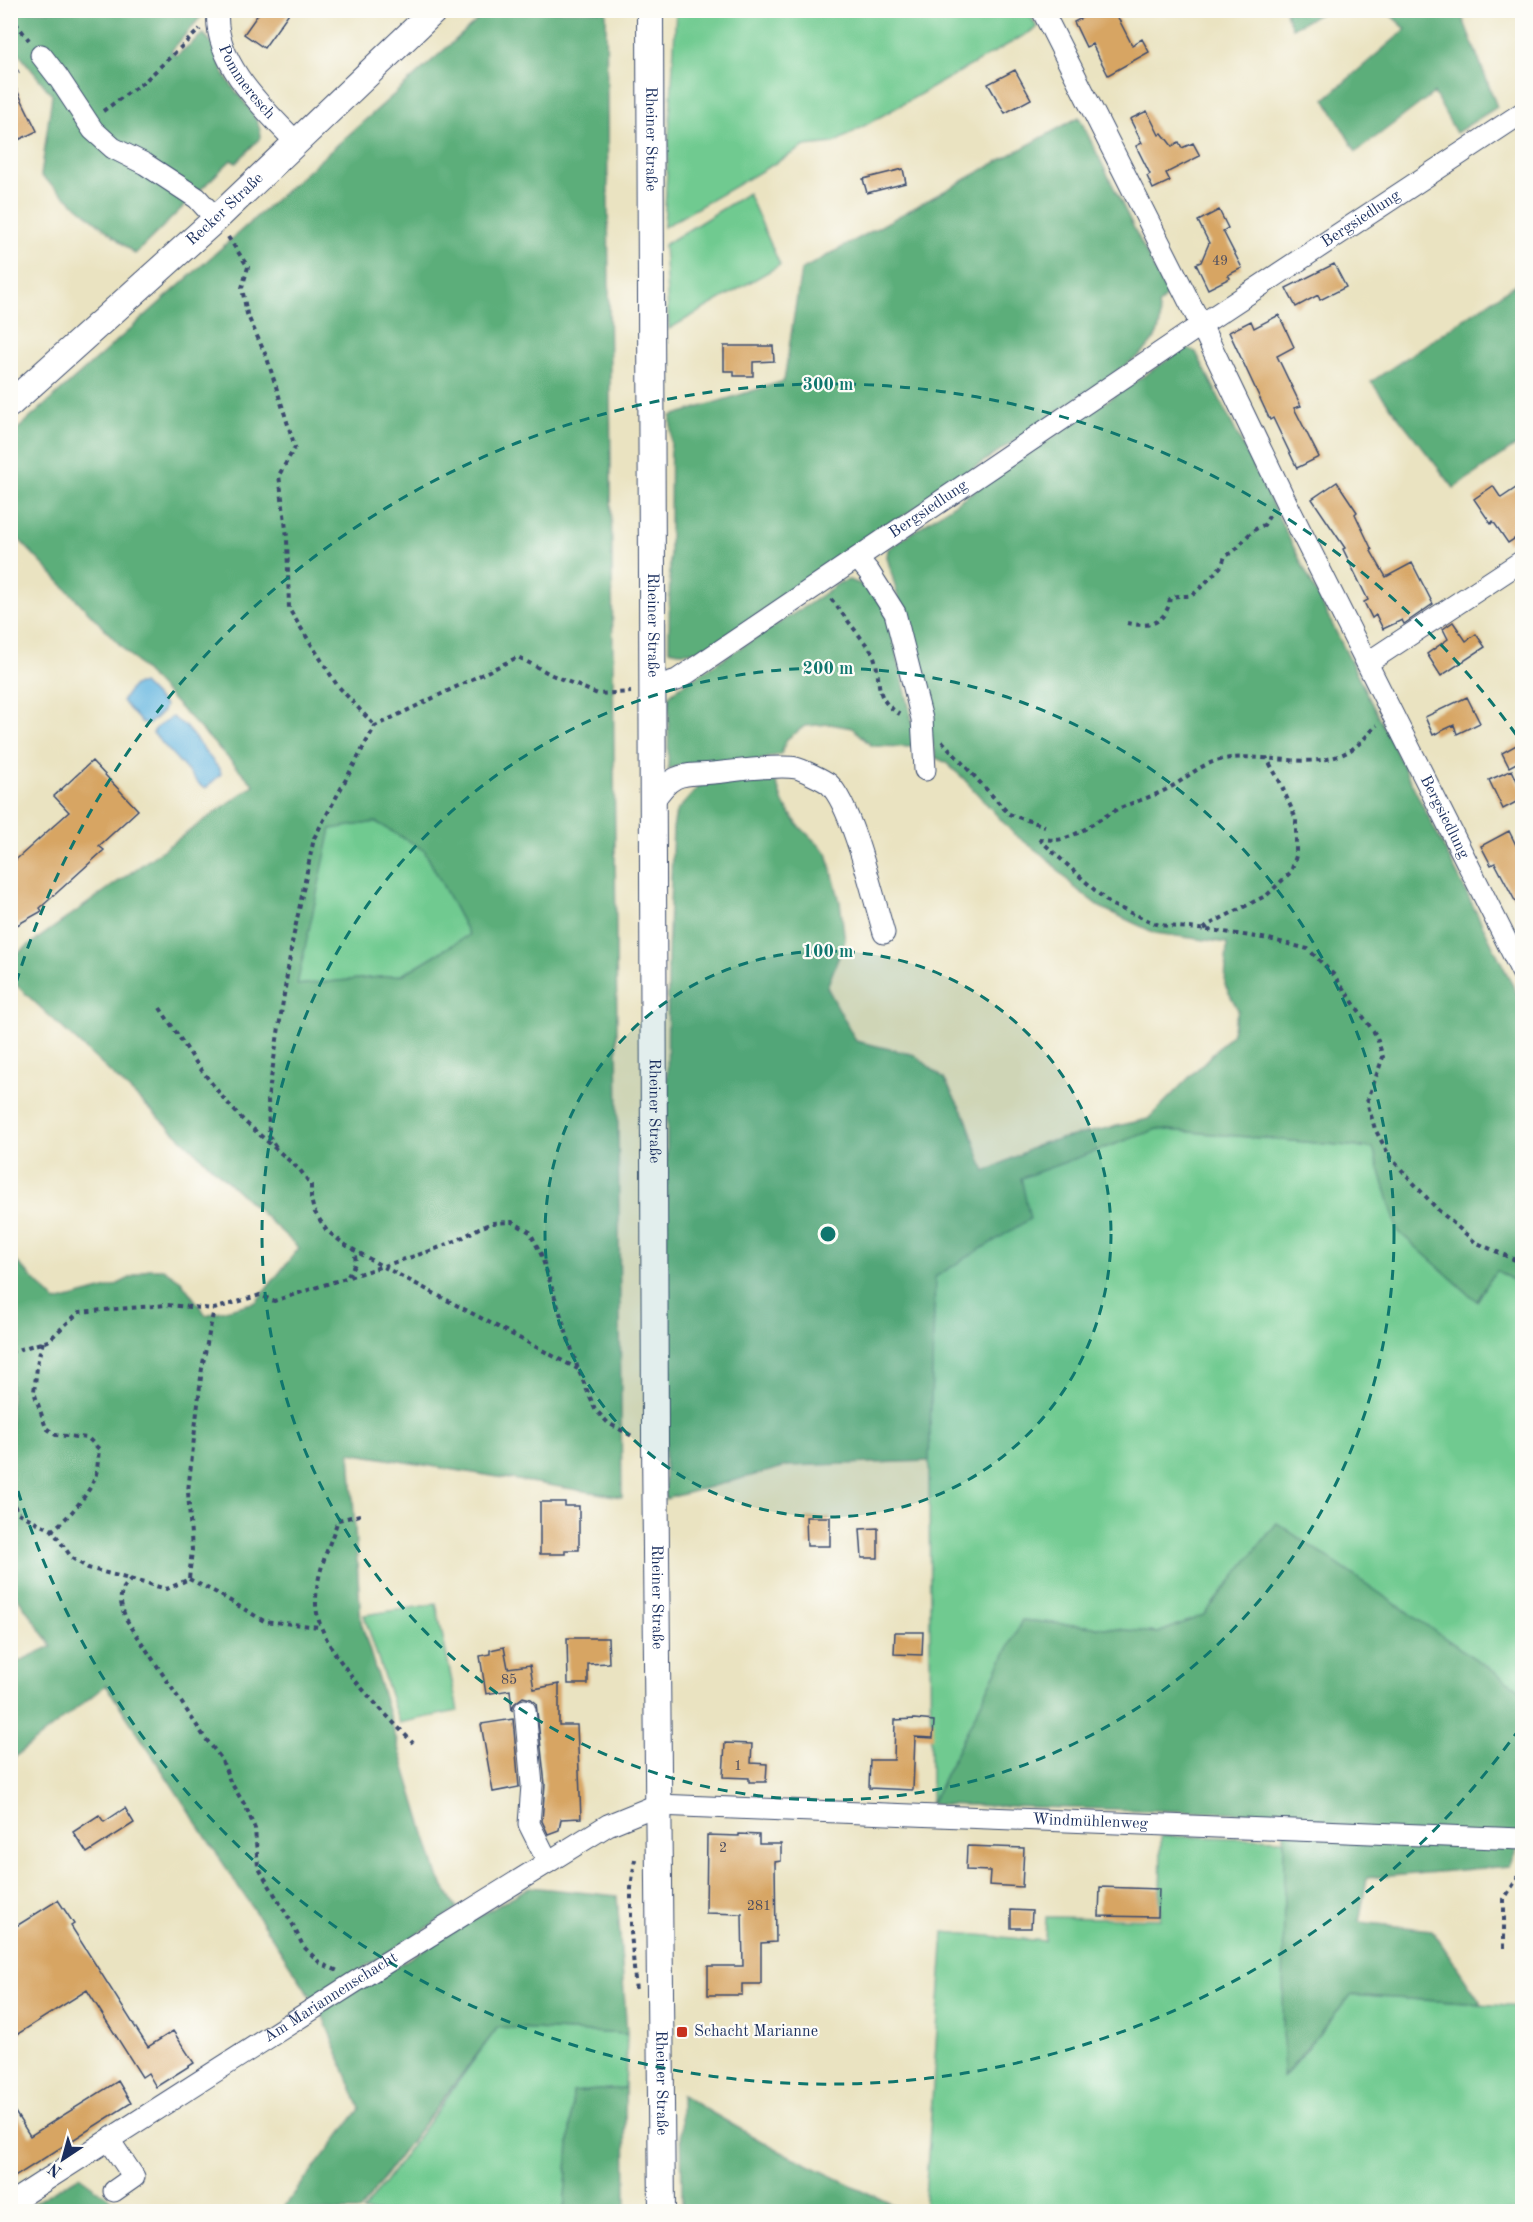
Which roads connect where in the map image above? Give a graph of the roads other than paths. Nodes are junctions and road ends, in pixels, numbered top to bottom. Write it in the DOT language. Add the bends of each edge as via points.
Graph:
graph roads {
  1 [pos="435,10"];
  2 [pos="650,10"];
  3 [pos="1042,10"];
  4 [pos="218,14"];
  5 [pos="41,55"];
  6 [pos="1522,113"];
  7 [pos="296,142"];
  8 [pos="216,219"];
  9 [pos="1201,325"];
  10 [pos="10,404"];
  11 [pos="858,559"];
  12 [pos="1522,561"];
  13 [pos="1367,663"];
  14 [pos="654,687"];
  15 [pos="925,770"];
  16 [pos="653,802"];
  17 [pos="884,933"];
  18 [pos="1522,972"];
  19 [pos="525,1710"];
  20 [pos="657,1805"];
  21 [pos="1522,1839"];
  22 [pos="548,1862"];
  23 [pos="109,2140"];
  24 [pos="114,2191"];
  25 [pos="10,2203"];
  26 [pos="662,2211"];
  1 -- 7 [label="main road, Recker Straße"];
  2 -- 14 [label="main road, Rheiner Straße"];
  3 -- 9 [label="street, Bergsiedlung"];
  4 -- 7 [label="street, Pommeresch" via="226,56 255,98"];
  5 -- 8 [label="street" via="93,130 113,148 197,198"];
  6 -- 9 [label="street, Bergsiedlung"];
  7 -- 8 [label="main road, Recker Straße"];
  8 -- 10 [label="main road, Recker Straße"];
  9 -- 11 [label="street, Bergsiedlung"];
  9 -- 13 [label="street, Bergsiedlung"];
  11 -- 14 [label="street, Bergsiedlung" via="677,680"];
  11 -- 15 [label="street" via="895,613 922,719"];
  12 -- 13 [label="street"];
  13 -- 18 [label="street, Bergsiedlung"];
  14 -- 16 [label="main road, Rheiner Straße"];
  16 -- 17 [label="street" via="672,778 737,770 796,768 828,784 847,813"];
  16 -- 20 [label="main road, Rheiner Straße"];
  19 -- 22 [label="street" via="532,1785 529,1824"];
  20 -- 21 [label="street, Windmühlenweg"];
  20 -- 22 [label="street, Am Mariannenschacht" via="608,1825"];
  20 -- 26 [label="main road, Rheiner Straße"];
  22 -- 23 [label="street, Am Mariannenschacht"];
  23 -- 24 [label="street" via="134,2177"];
  23 -- 25 [label="street, Am Mariannenschacht"];
}
